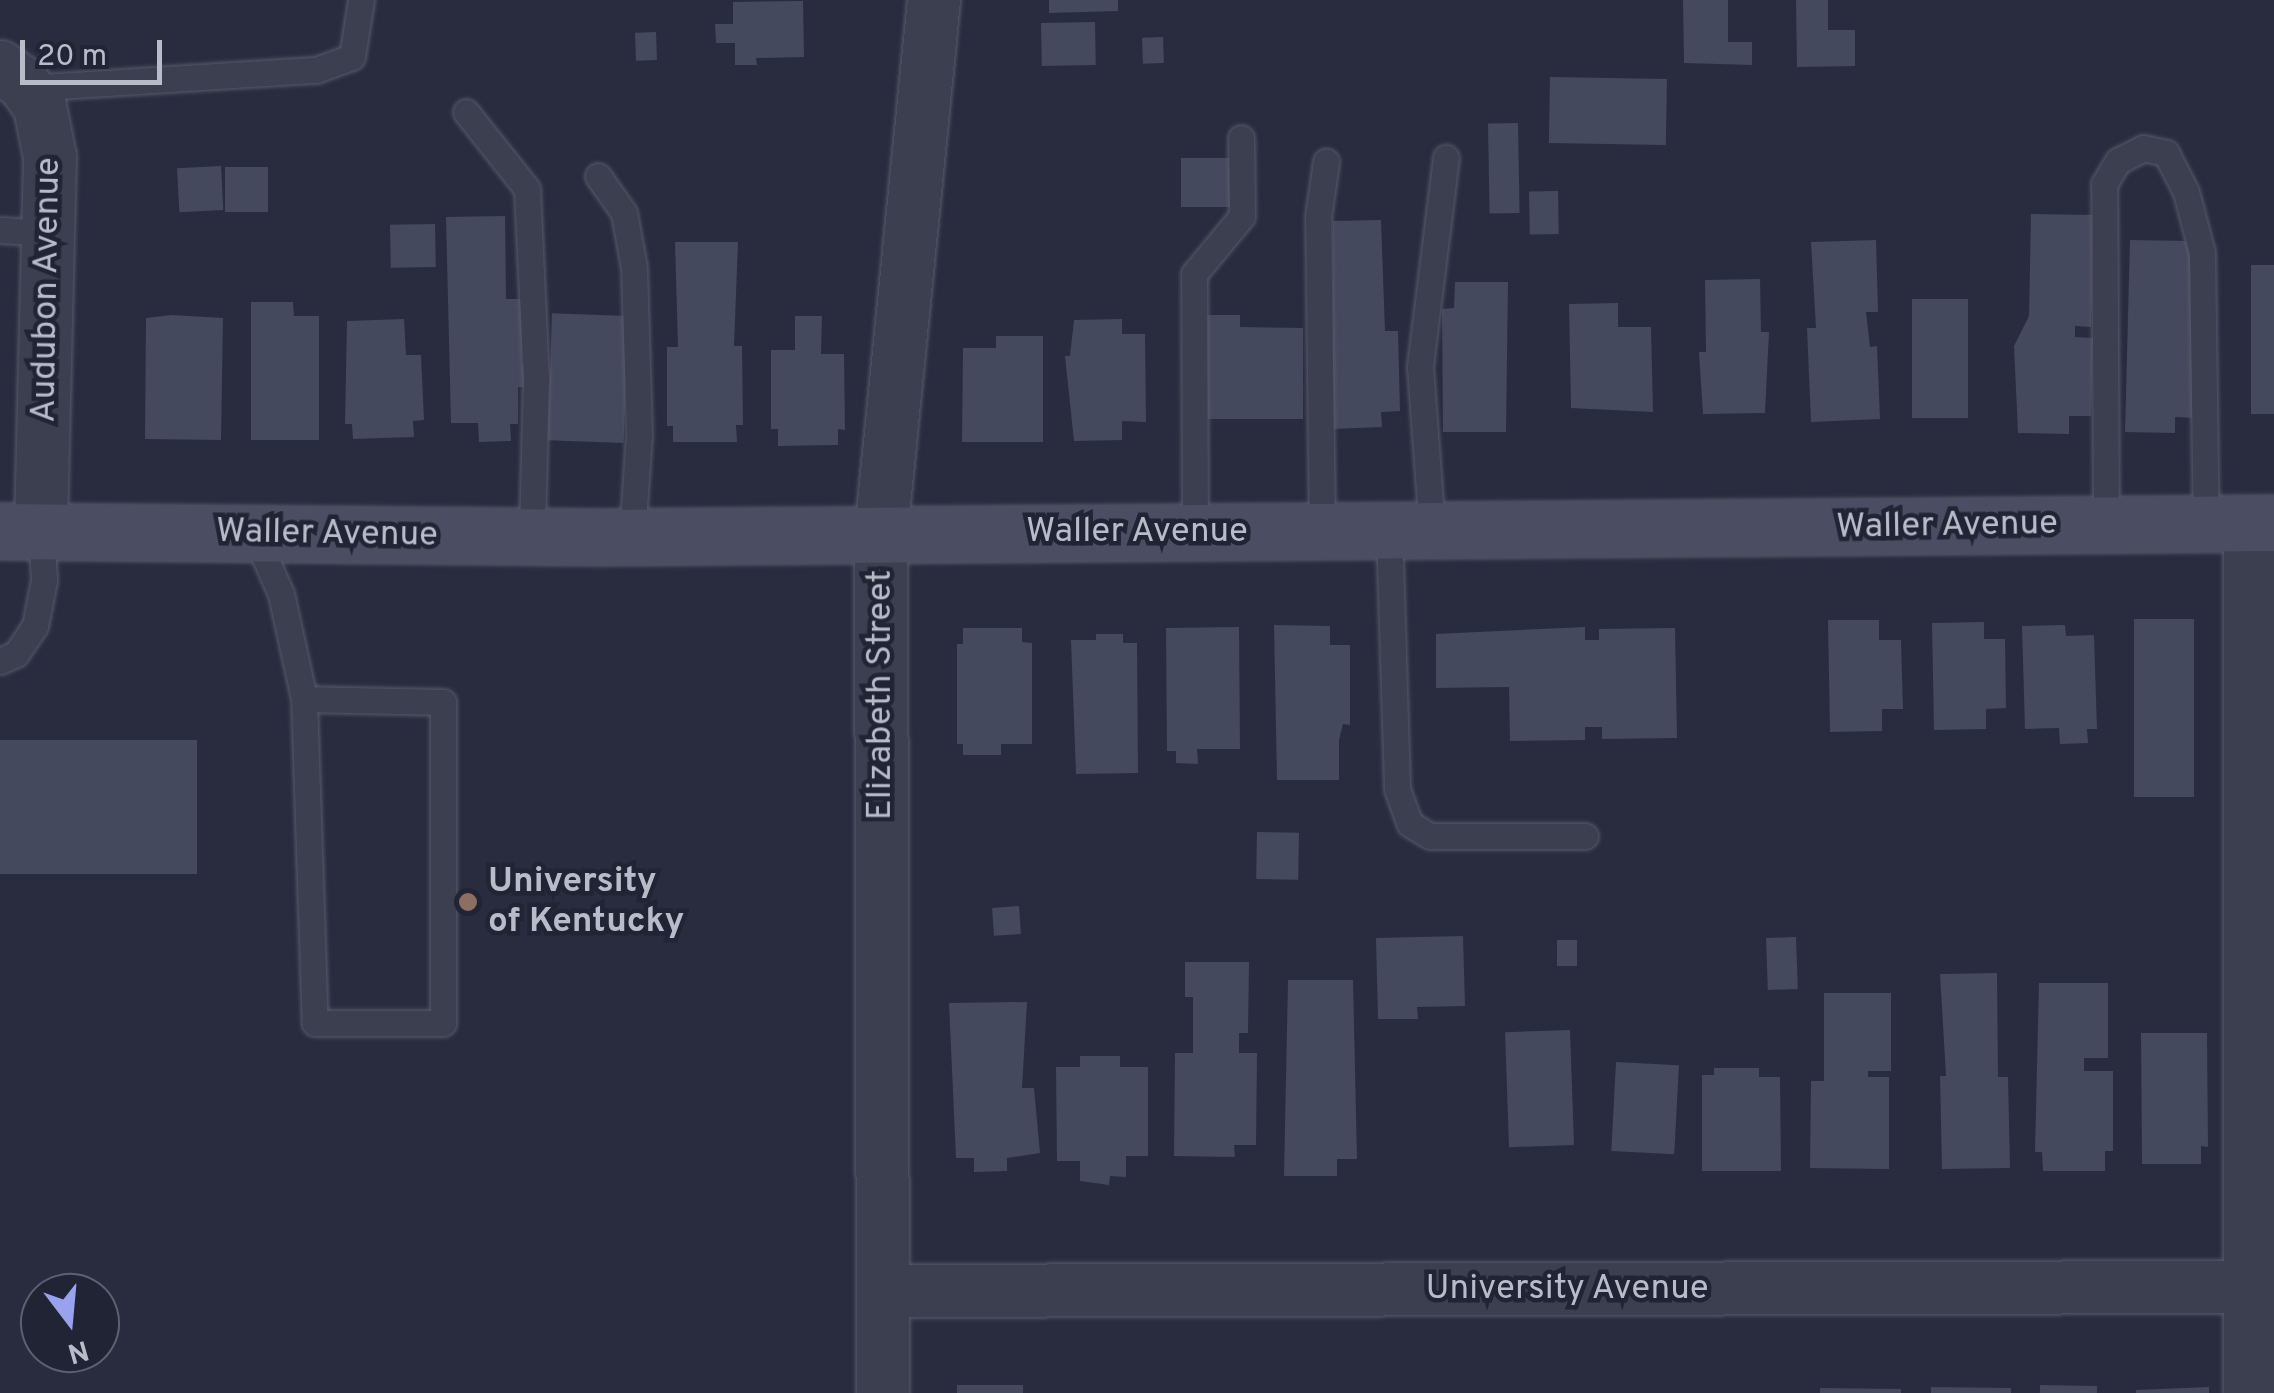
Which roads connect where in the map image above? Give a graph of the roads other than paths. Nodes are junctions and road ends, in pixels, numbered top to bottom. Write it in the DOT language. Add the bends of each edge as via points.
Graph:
graph roads {
  1 [pos="361,0"];
  2 [pos="934,0"];
  3 [pos="13,78"];
  4 [pos="466,112"];
  5 [pos="1241,138"];
  6 [pos="1446,158"];
  7 [pos="1326,162"];
  8 [pos="598,176"];
  9 [pos="25,231"];
  10 [pos="2244,523"];
  11 [pos="2106,524"];
  12 [pos="1411,530"];
  13 [pos="20,531"];
  14 [pos="1195,531"];
  15 [pos="1322,531"];
  16 [pos="254,533"];
  17 [pos="881,534"];
  18 [pos="532,536"];
  19 [pos="632,536"];
  20 [pos="0,660"];
  21 [pos="304,698"];
  22 [pos="1585,836"];
  23 [pos="2250,1287"];
  24 [pos="883,1290"];
  25 [pos="883,1393"];
  26 [pos="2250,1393"];
  1 -- 3 [label="lane" via="352,57 316,70"];
  2 -- 17 [label="street, Elizabeth Street"];
  3 -- 9 [label="street, Audubon Avenue" via="48,131"];
  4 -- 18 [label="lane" via="527,189 536,378"];
  5 -- 14 [label="lane" via="1242,216 1194,274"];
  6 -- 12 [label="lane" via="1420,366"];
  7 -- 15 [label="lane" via="1318,216"];
  8 -- 19 [label="lane" via="624,213 634,268 639,434"];
  9 -- 13 [label="street, Audubon Avenue"];
  10 -- 11 [label="main road, Waller Avenue"];
  10 -- 11 [label="lane" via="2202,253 2186,192 2166,153 2143,148 2118,161 2104,184"];
  10 -- 23 [label="street"];
  11 -- 12 [label="main road, Waller Avenue"];
  12 -- 15 [label="main road, Waller Avenue"];
  12 -- 22 [label="lane" via="1397,789 1410,824 1430,836"];
  13 -- 16 [label="main road, Waller Avenue"];
  13 -- 20 [label="lane" via="44,580 35,626 16,654"];
  14 -- 15 [label="main road, Waller Avenue"];
  14 -- 17 [label="main road, Waller Avenue"];
  16 -- 18 [label="main road, Waller Avenue"];
  16 -- 21 [label="lane" via="281,594"];
  17 -- 19 [label="main road, Waller Avenue"];
  17 -- 24 [label="street, Elizabeth Street"];
  18 -- 19 [label="main road, Waller Avenue"];
  21 -- 21 [label="lane" via="315,1023 442,1023 442,702"];
  23 -- 24 [label="street, University Avenue"];
  23 -- 26 [label="street"];
  24 -- 25 [label="street, Elizabeth Street"];
}
